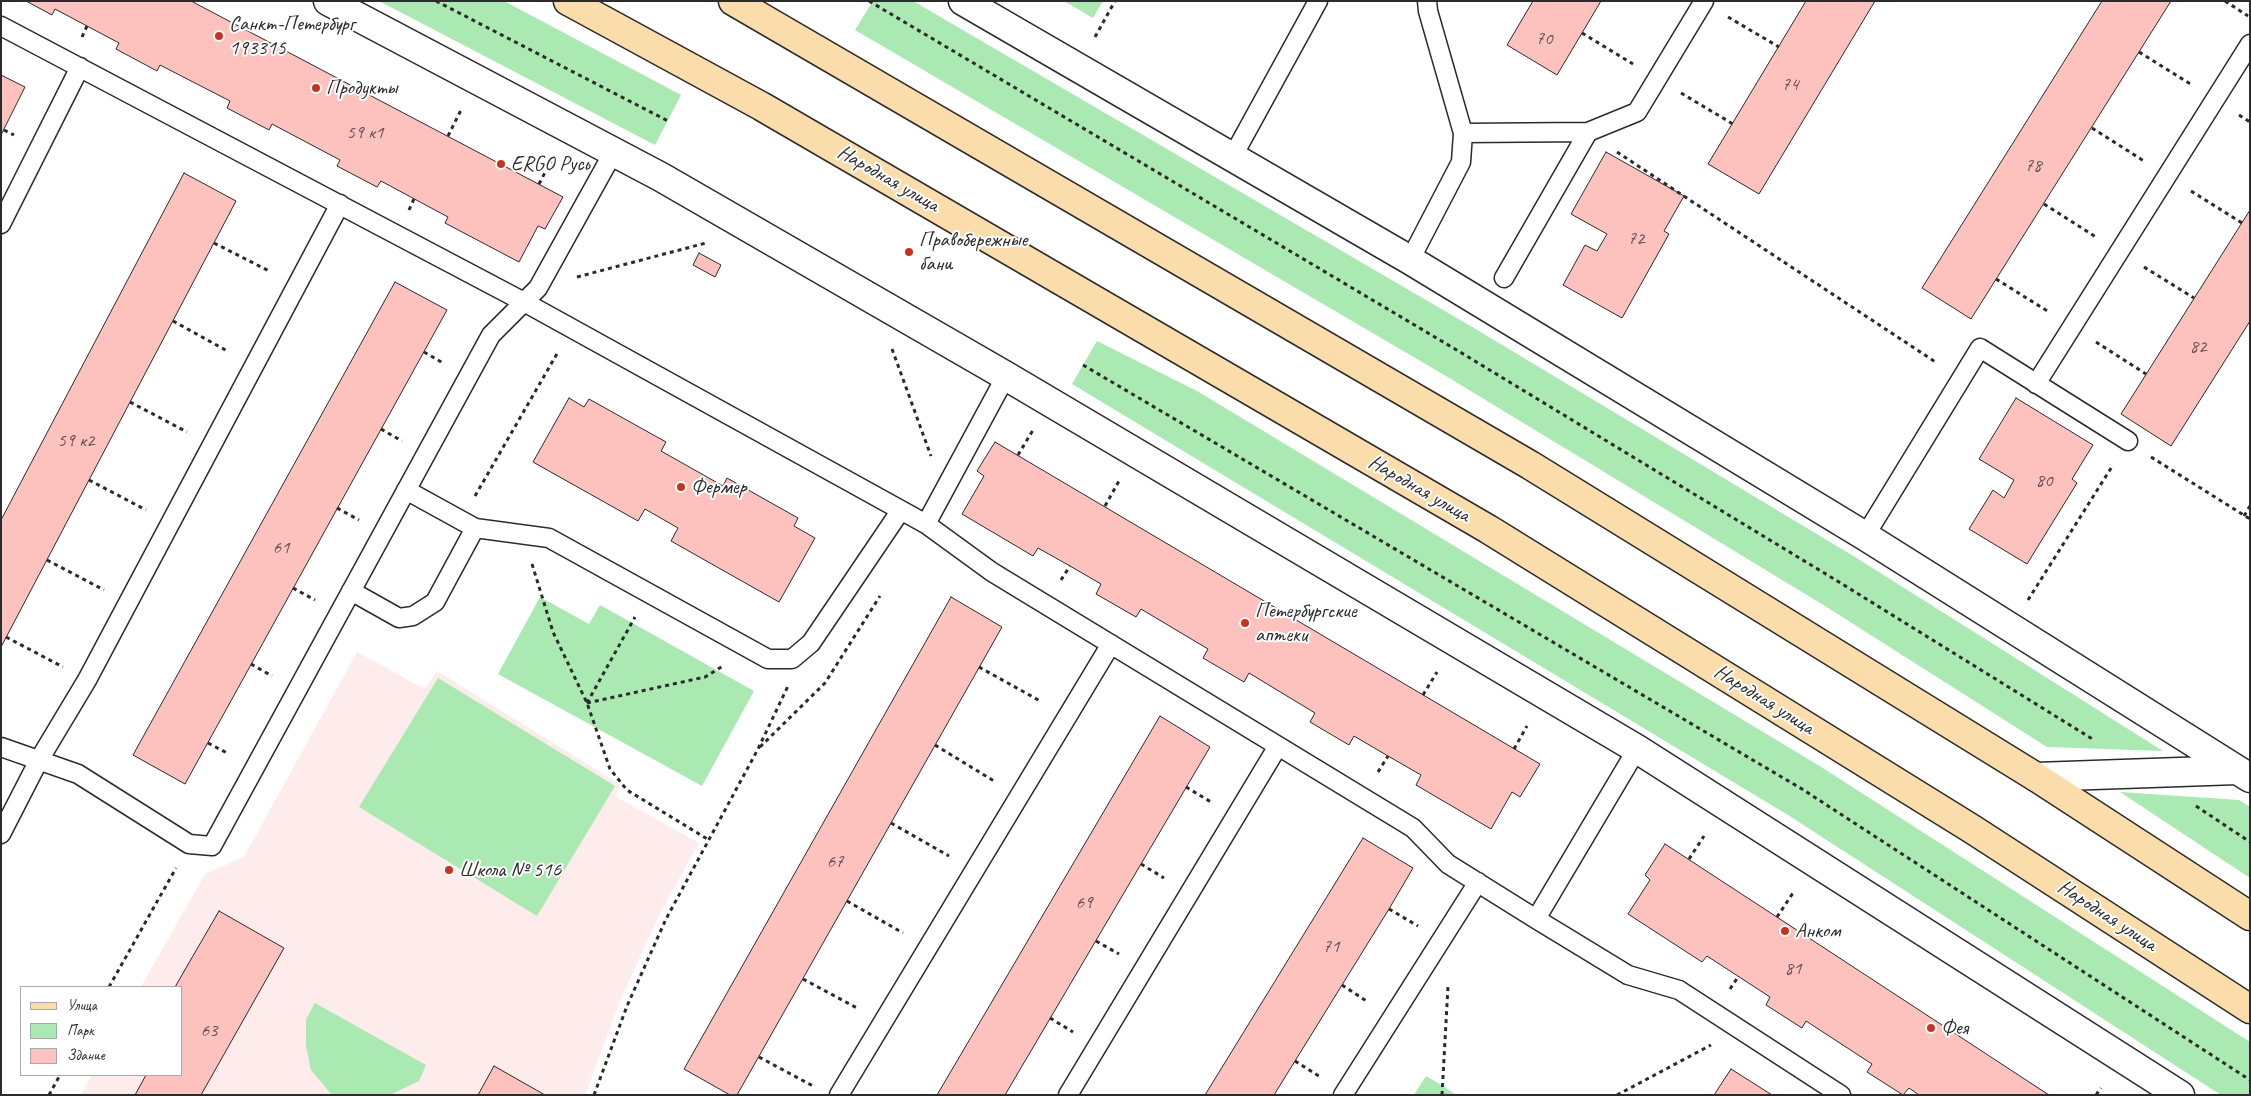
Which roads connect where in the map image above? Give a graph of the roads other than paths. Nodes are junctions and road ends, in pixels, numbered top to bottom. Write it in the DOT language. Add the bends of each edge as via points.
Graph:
graph roads {
  1 [pos="328,1"];
  2 [pos="568,1"];
  3 [pos="733,1"];
  4 [pos="963,1"];
  5 [pos="1318,1"];
  6 [pos="1427,1"];
  7 [pos="1703,2"];
  8 [pos="1,26"];
  9 [pos="2250,44"];
  10 [pos="80,67"];
  11 [pos="1588,132"];
  12 [pos="1463,133"];
  13 [pos="614,152"];
  14 [pos="1233,156"];
  15 [pos="340,204"];
  16 [pos="1,224"];
  17 [pos="1410,260"];
  18 [pos="1504,278"];
  19 [pos="524,302"];
  20 [pos="1006,376"];
  21 [pos="2036,384"];
  22 [pos="2128,441"];
  23 [pos="406,490"];
  24 [pos="900,510"];
  25 [pos="468,524"];
  26 [pos="926,524"];
  27 [pos="1865,536"];
  28 [pos="351,591"];
  29 [pos="1111,644"];
  30 [pos="1278,746"];
  31 [pos="1,747"];
  32 [pos="1637,749"];
  33 [pos="39,760"];
  34 [pos="2244,774"];
  35 [pos="2036,777"];
  36 [pos="1,834"];
  37 [pos="1478,882"];
  38 [pos="2250,916"];
  39 [pos="1536,919"];
  40 [pos="2250,1009"];
  41 [pos="839,1095"];
  42 [pos="1068,1095"];
  43 [pos="1343,1095"];
  44 [pos="1841,1095"];
  45 [pos="2180,1095"];
  1 -- 13 [label="street"];
  2 -- 40 [label="main road, Народная улица" via="787,121 1488,529 1972,829"];
  3 -- 35 [label="main road" via="1530,465"];
  4 -- 14 [label="street"];
  5 -- 14 [label="lane"];
  6 -- 12 [label="lane"];
  7 -- 11 [label="lane" via="1637,112"];
  8 -- 10 [label="lane"];
  9 -- 21 [label="lane"];
  10 -- 15 [label="lane"];
  10 -- 16 [label="lane"];
  11 -- 12 [label="lane"];
  11 -- 18 [label="lane"];
  12 -- 17 [label="lane" via="1461,162"];
  13 -- 19 [label="lane" via="538,288"];
  13 -- 20 [label="street"];
  14 -- 17 [label="street"];
  15 -- 19 [label="lane"];
  15 -- 33 [label="lane" via="86,680"];
  17 -- 27 [label="street"];
  19 -- 23 [label="lane" via="491,335"];
  19 -- 24 [label="lane"];
  20 -- 26 [label="lane"];
  20 -- 32 [label="street"];
  21 -- 22 [label="lane"];
  21 -- 27 [label="lane" via="1980,348"];
  23 -- 25 [label="lane"];
  23 -- 28 [label="lane"];
  24 -- 25 [label="lane" via="811,643 792,659 768,659 549,538"];
  24 -- 26 [label="lane"];
  25 -- 28 [label="lane" via="435,602 413,616 398,618"];
  26 -- 29 [label="lane" via="992,572"];
  27 -- 34 [label="street"];
  28 -- 33 [label="lane" via="212,846 190,844 78,774"];
  29 -- 30 [label="lane"];
  29 -- 41 [label="lane"];
  30 -- 37 [label="lane" via="1413,828 1448,864"];
  30 -- 42 [label="lane"];
  31 -- 33 [label="lane"];
  32 -- 39 [label="lane"];
  32 -- 45 [label="street"];
  33 -- 36 [label="lane"];
  34 -- 35 [label="street"];
  35 -- 38 [label="main road"];
  37 -- 39 [label="lane"];
  37 -- 43 [label="lane"];
  39 -- 44 [label="lane" via="1628,975 1679,990"];
}
